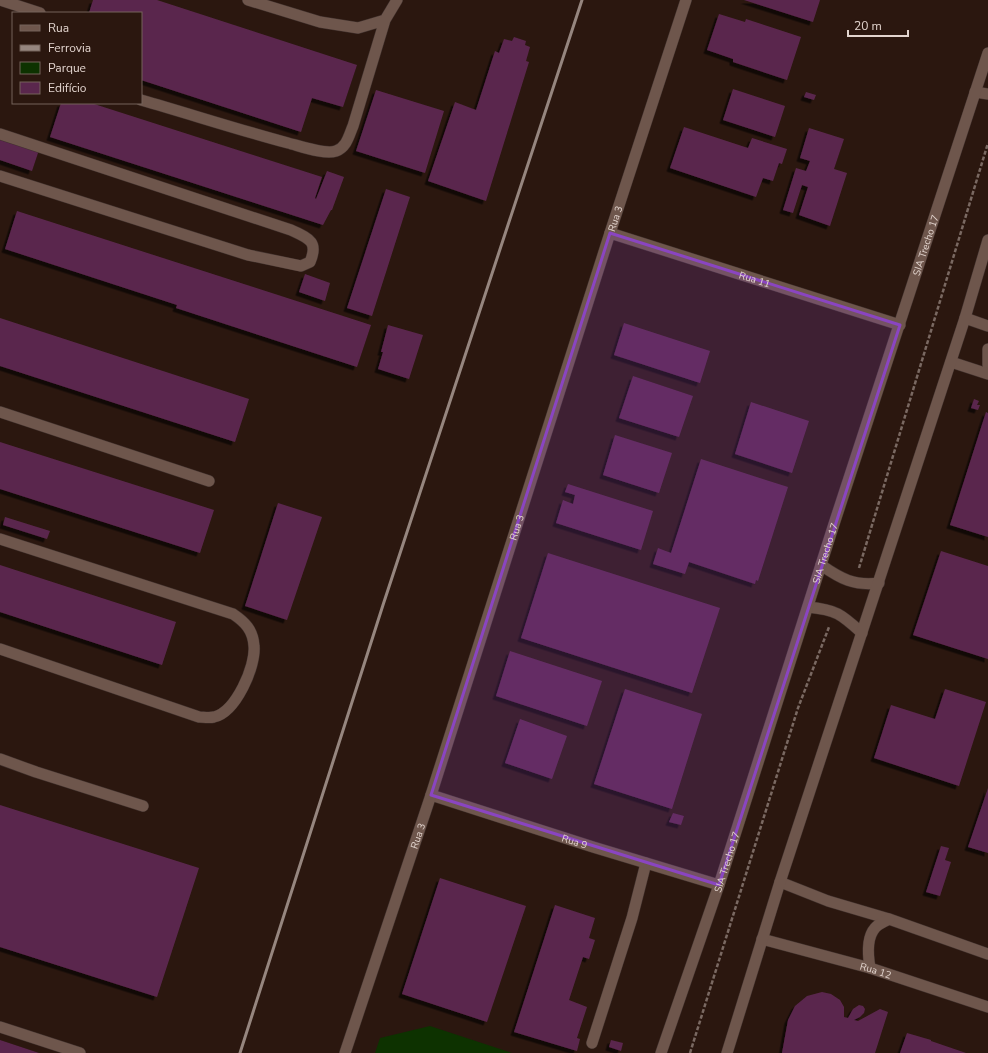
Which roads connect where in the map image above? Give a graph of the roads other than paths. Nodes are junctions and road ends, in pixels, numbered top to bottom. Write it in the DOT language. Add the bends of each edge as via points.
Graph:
graph roads {
  1 [pos="0,0"];
  2 [pos="248,0"];
  3 [pos="397,0"];
  4 [pos="686,0"];
  5 [pos="37,12"];
  6 [pos="385,20"];
  7 [pos="988,52"];
  8 [pos="975,92"];
  9 [pos="988,94"];
  10 [pos="142,100"];
  11 [pos="0,134"];
  12 [pos="0,176"];
  13 [pos="610,233"];
  14 [pos="988,240"];
  15 [pos="986,252"];
  16 [pos="965,318"];
  17 [pos="900,325"];
  18 [pos="988,326"];
  19 [pos="988,349"];
  20 [pos="950,362"];
  21 [pos="988,365"];
  22 [pos="988,374"];
  23 [pos="0,412"];
  24 [pos="209,481"];
  25 [pos="0,539"];
  26 [pos="821,565"];
  27 [pos="879,583"];
  28 [pos="808,607"];
  29 [pos="862,633"];
  30 [pos="0,649"];
  31 [pos="0,759"];
  32 [pos="431,795"];
  33 [pos="143,806"];
  34 [pos="646,863"];
  35 [pos="780,882"];
  36 [pos="719,886"];
  37 [pos="888,919"];
  38 [pos="762,939"];
  39 [pos="988,954"];
  40 [pos="870,968"];
  41 [pos="988,1007"];
  42 [pos="0,1027"];
  43 [pos="592,1043"];
  44 [pos="80,1053"];
  45 [pos="344,1053"];
  46 [pos="661,1053"];
  47 [pos="727,1053"];
  1 -- 5 [label="street"];
  2 -- 6 [label="street" via="320,22 358,28"];
  3 -- 6 [label="street"];
  4 -- 13 [label="street, Rua 3"];
  6 -- 10 [label="street" via="350,132 343,148 334,152 313,149"];
  7 -- 8 [label="street, SIA Trecho 17"];
  8 -- 9 [label="street"];
  8 -- 17 [label="street, SIA Trecho 17"];
  11 -- 12 [label="street" via="291,230 309,238 314,248 310,262 302,266 248,255"];
  13 -- 17 [label="street, Rua 11"];
  13 -- 32 [label="street, Rua 3"];
  14 -- 15 [label="street"];
  15 -- 16 [label="street"];
  16 -- 18 [label="street"];
  16 -- 20 [label="street"];
  17 -- 26 [label="street, SIA Trecho 17"];
  19 -- 21 [label="street"];
  20 -- 22 [label="street"];
  20 -- 27 [label="street"];
  23 -- 24 [label="street"];
  25 -- 30 [label="street" via="233,614 245,622 254,646 253,661 239,696 215,717 199,717"];
  26 -- 27 [label="street" via="854,583"];
  26 -- 28 [label="street, SIA Trecho 17"];
  27 -- 29 [label="street"];
  28 -- 29 [label="street" via="835,612"];
  28 -- 36 [label="street, SIA Trecho 17"];
  29 -- 35 [label="street"];
  31 -- 33 [label="street"];
  32 -- 34 [label="street, Rua 9"];
  32 -- 45 [label="street, Rua 3"];
  34 -- 36 [label="street, Rua 9"];
  34 -- 43 [label="street" via="632,918"];
  35 -- 37 [label="street" via="828,901"];
  35 -- 38 [label="street"];
  36 -- 46 [label="street, SIA Trecho 17"];
  37 -- 39 [label="street"];
  37 -- 40 [label="street" via="874,929 870,937"];
  38 -- 40 [label="street, Rua 12"];
  38 -- 47 [label="street"];
  40 -- 41 [label="street, Rua 12"];
  42 -- 44 [label="street"];
}
